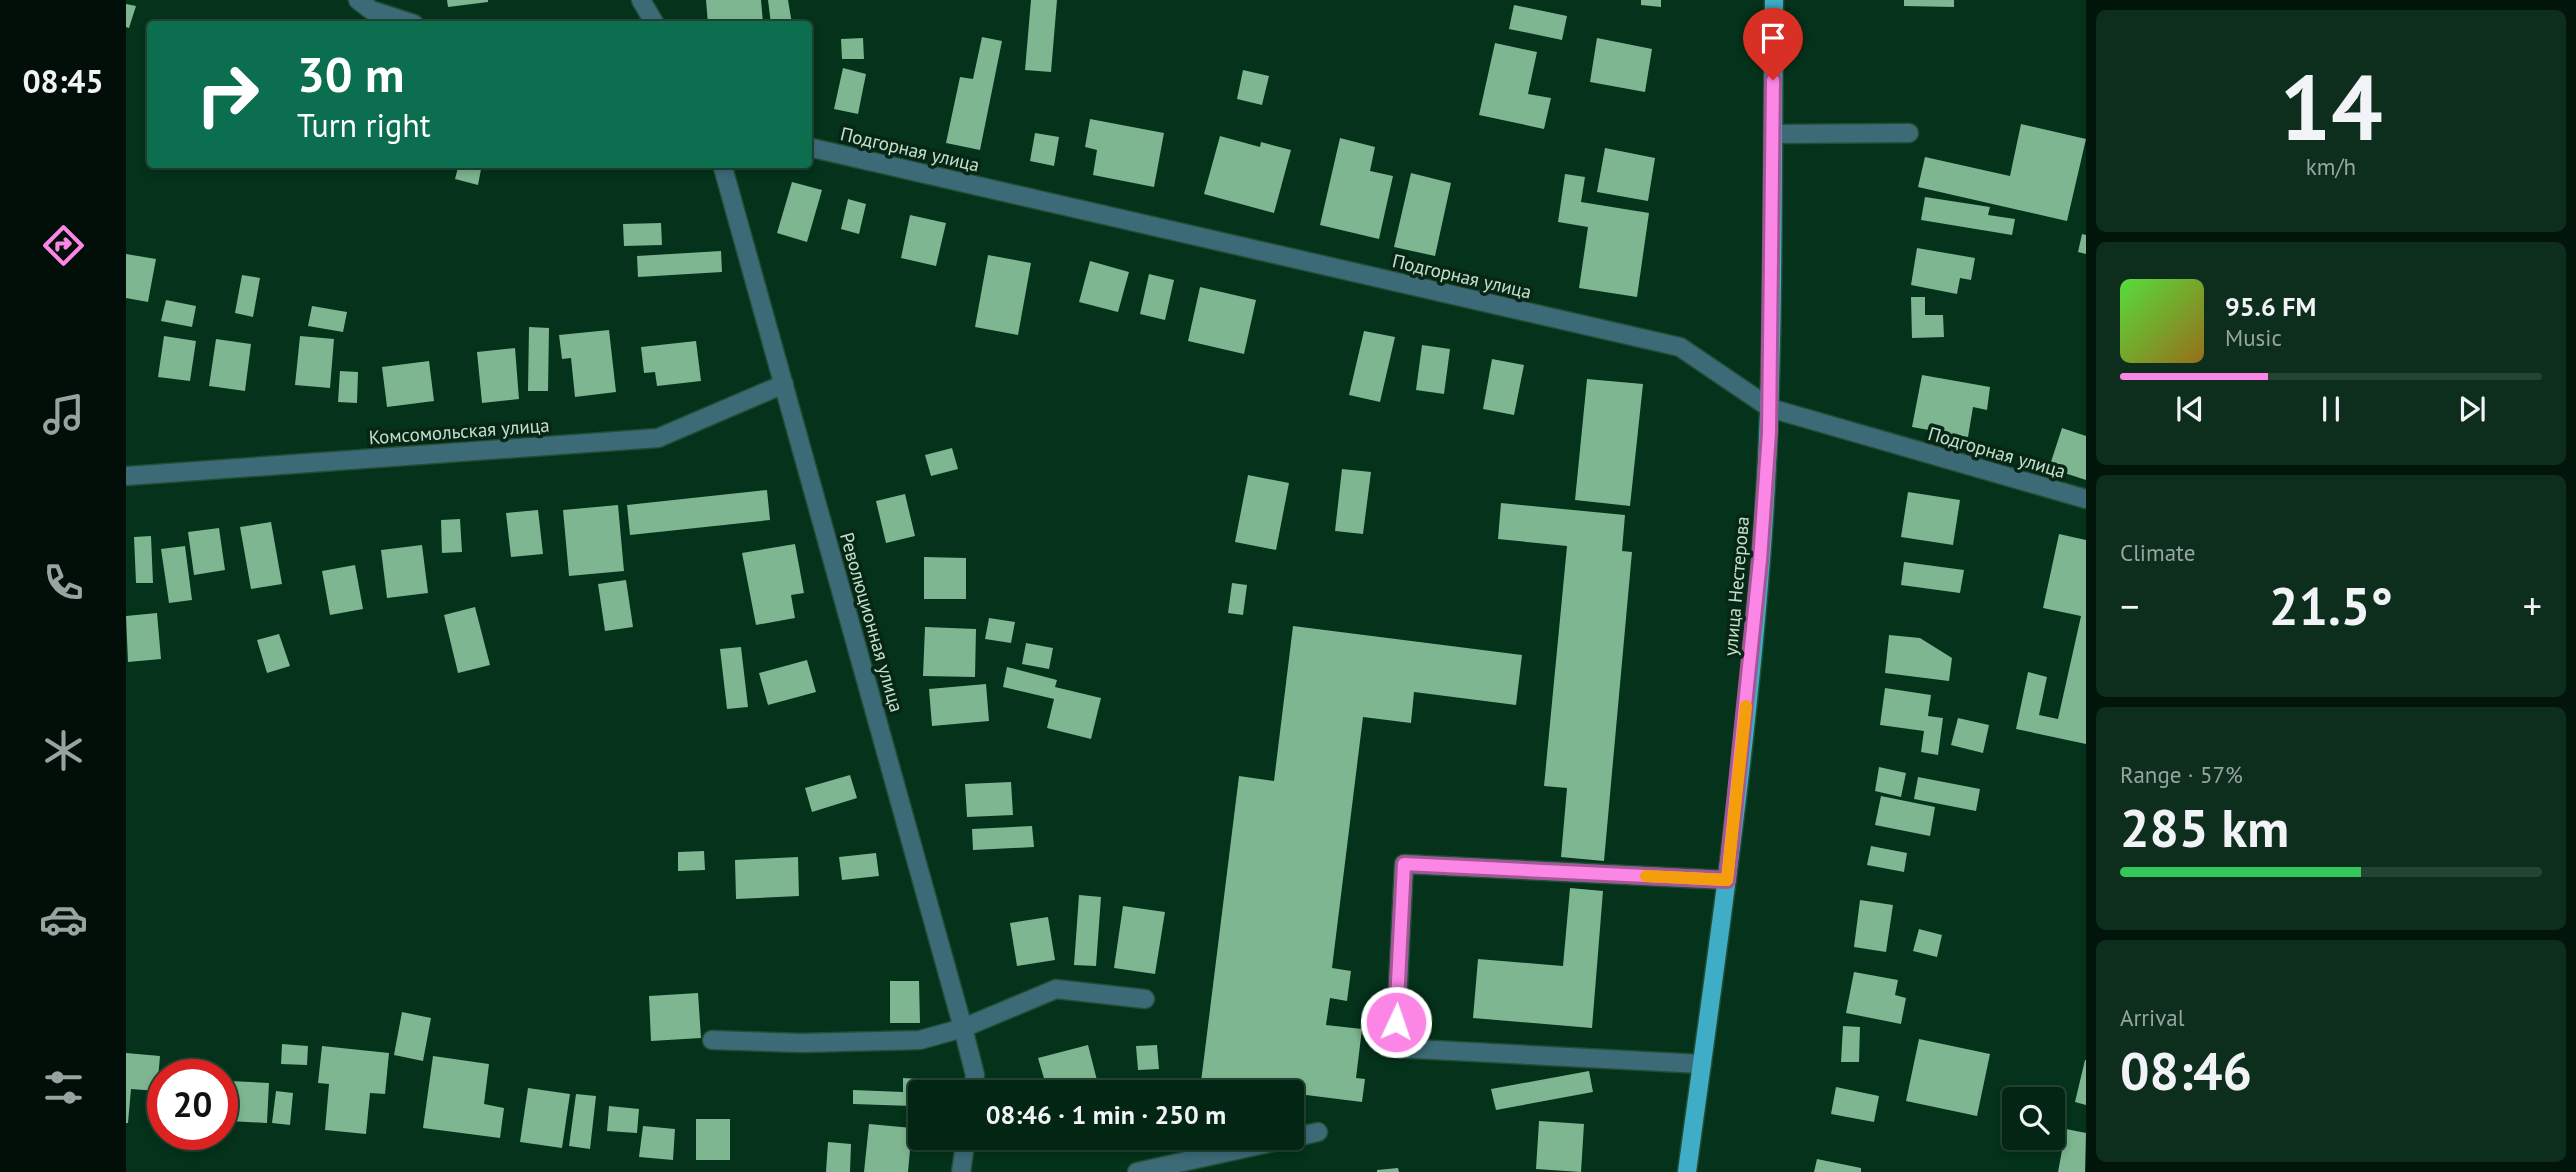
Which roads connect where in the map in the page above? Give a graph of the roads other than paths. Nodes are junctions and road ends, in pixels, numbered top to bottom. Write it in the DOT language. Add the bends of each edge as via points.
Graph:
graph roads {
  1 [pos="358,0"];
  2 [pos="641,0"];
  3 [pos="1774,0"];
  4 [pos="405,21"];
  5 [pos="652,21"];
  6 [pos="1909,133"];
  7 [pos="1773,134"];
  8 [pos="812,148"];
  9 [pos="723,168"];
  10 [pos="784,384"];
  11 [pos="1770,408"];
  12 [pos="126,476"];
  13 [pos="2086,499"];
  14 [pos="1727,880"];
  15 [pos="1145,999"];
  16 [pos="963,1028"];
  17 [pos="712,1040"];
  18 [pos="1702,1064"];
  19 [pos="974,1080"];
  20 [pos="1318,1132"];
  21 [pos="964,1150"];
  22 [pos="961,1172"];
  23 [pos="1137,1172"];
  24 [pos="1687,1172"];
  1 -- 4 [label="street" via="371,10"];
  2 -- 5 [label="street"];
  3 -- 7 [label="main road, улица Нестерова"];
  6 -- 7 [label="street"];
  7 -- 11 [label="main road, улица Нестерова"];
  8 -- 11 [label="street, Подгорная улица" via="1680,348"];
  9 -- 10 [label="street, Революционная улица"];
  10 -- 12 [label="street, Комсомольская улица" via="658,438"];
  10 -- 16 [label="street, Революционная улица"];
  11 -- 13 [label="street, Подгорная улица"];
  11 -- 14 [label="main road, улица Нестерова" via="1760,560"];
  14 -- 18 [label="main road, улица Нестерова"];
  14 -- 18 [label="street" via="1404,864 1395,1048"];
  15 -- 16 [label="street" via="1056,989"];
  16 -- 17 [label="street" via="920,1040"];
  16 -- 19 [label="street, Революционная улица"];
  18 -- 24 [label="main road, улица Нестерова"];
  20 -- 23 [label="street"];
  21 -- 22 [label="street"];
}
